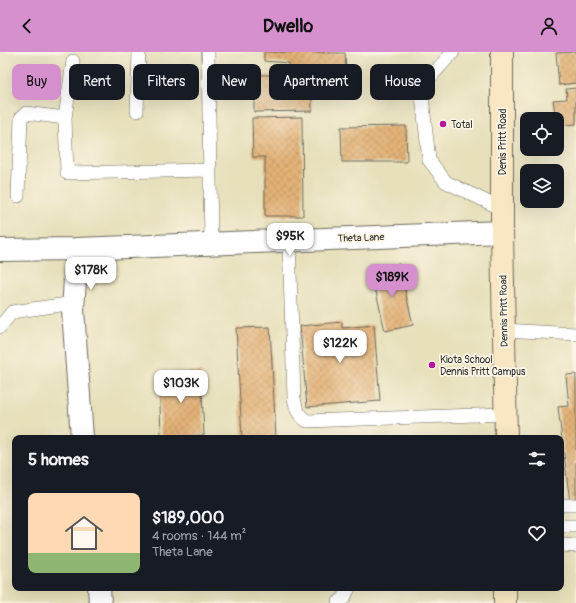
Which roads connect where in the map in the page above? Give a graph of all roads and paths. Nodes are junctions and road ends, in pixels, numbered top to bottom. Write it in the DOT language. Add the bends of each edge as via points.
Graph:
graph roads {
  1 [pos="139,52"];
  2 [pos="208,52"];
  3 [pos="452,52"];
  4 [pos="502,52"];
  5 [pos="73,61"];
  6 [pos="138,110"];
  7 [pos="65,118"];
  8 [pos="210,170"];
  9 [pos="18,196"];
  10 [pos="502,209"];
  11 [pos="502,232"];
  12 [pos="289,240"];
  13 [pos="211,243"];
  14 [pos="77,249"];
  15 [pos="0,250"];
  16 [pos="74,303"];
  17 [pos="0,327"];
  18 [pos="503,330"];
  19 [pos="576,334"];
  20 [pos="505,414"];
  21 [pos="82,435"];
  22 [pos="506,435"];
  23 [pos="564,505"];
  24 [pos="576,505"];
  25 [pos="564,526"];
  26 [pos="576,526"];
  27 [pos="564,545"];
  28 [pos="576,546"];
  29 [pos="99,591"];
  30 [pos="348,591"];
  31 [pos="504,591"];
  32 [pos="100,603"];
  33 [pos="338,603"];
  34 [pos="504,603"];
  1 -- 6 [label="lane"];
  2 -- 8 [label="lane"];
  3 -- 10 [label="lane" via="421,87 429,160 446,182"];
  4 -- 10 [label="main road, Denis Pritt Road"];
  5 -- 7 [label="lane"];
  7 -- 8 [label="lane" via="67,172"];
  7 -- 9 [label="lane" via="26,113 21,118"];
  8 -- 13 [label="lane"];
  10 -- 11 [label="main road, Denis Pritt Road"];
  11 -- 12 [label="street, Theta Lane"];
  11 -- 18 [label="main road, Dennis Pritt Road"];
  12 -- 13 [label="street, Theta Lane"];
  12 -- 20 [label="lane" via="294,398 301,417 307,421"];
  13 -- 14 [label="street, Theta Lane"];
  14 -- 15 [label="street, Theta Lane"];
  14 -- 16 [label="street"];
  16 -- 17 [label="lane" via="12,312"];
  16 -- 21 [label="street"];
  18 -- 19 [label="lane"];
  18 -- 20 [label="main road, Dennis Pritt Road"];
  20 -- 22 [label="main road, Dennis Pritt Road"];
  23 -- 24 [label="lane"];
  25 -- 26 [label="lane"];
  27 -- 28 [label="lane"];
  29 -- 32 [label="street"];
  30 -- 33 [label="lane"];
  31 -- 34 [label="main road"];
}
